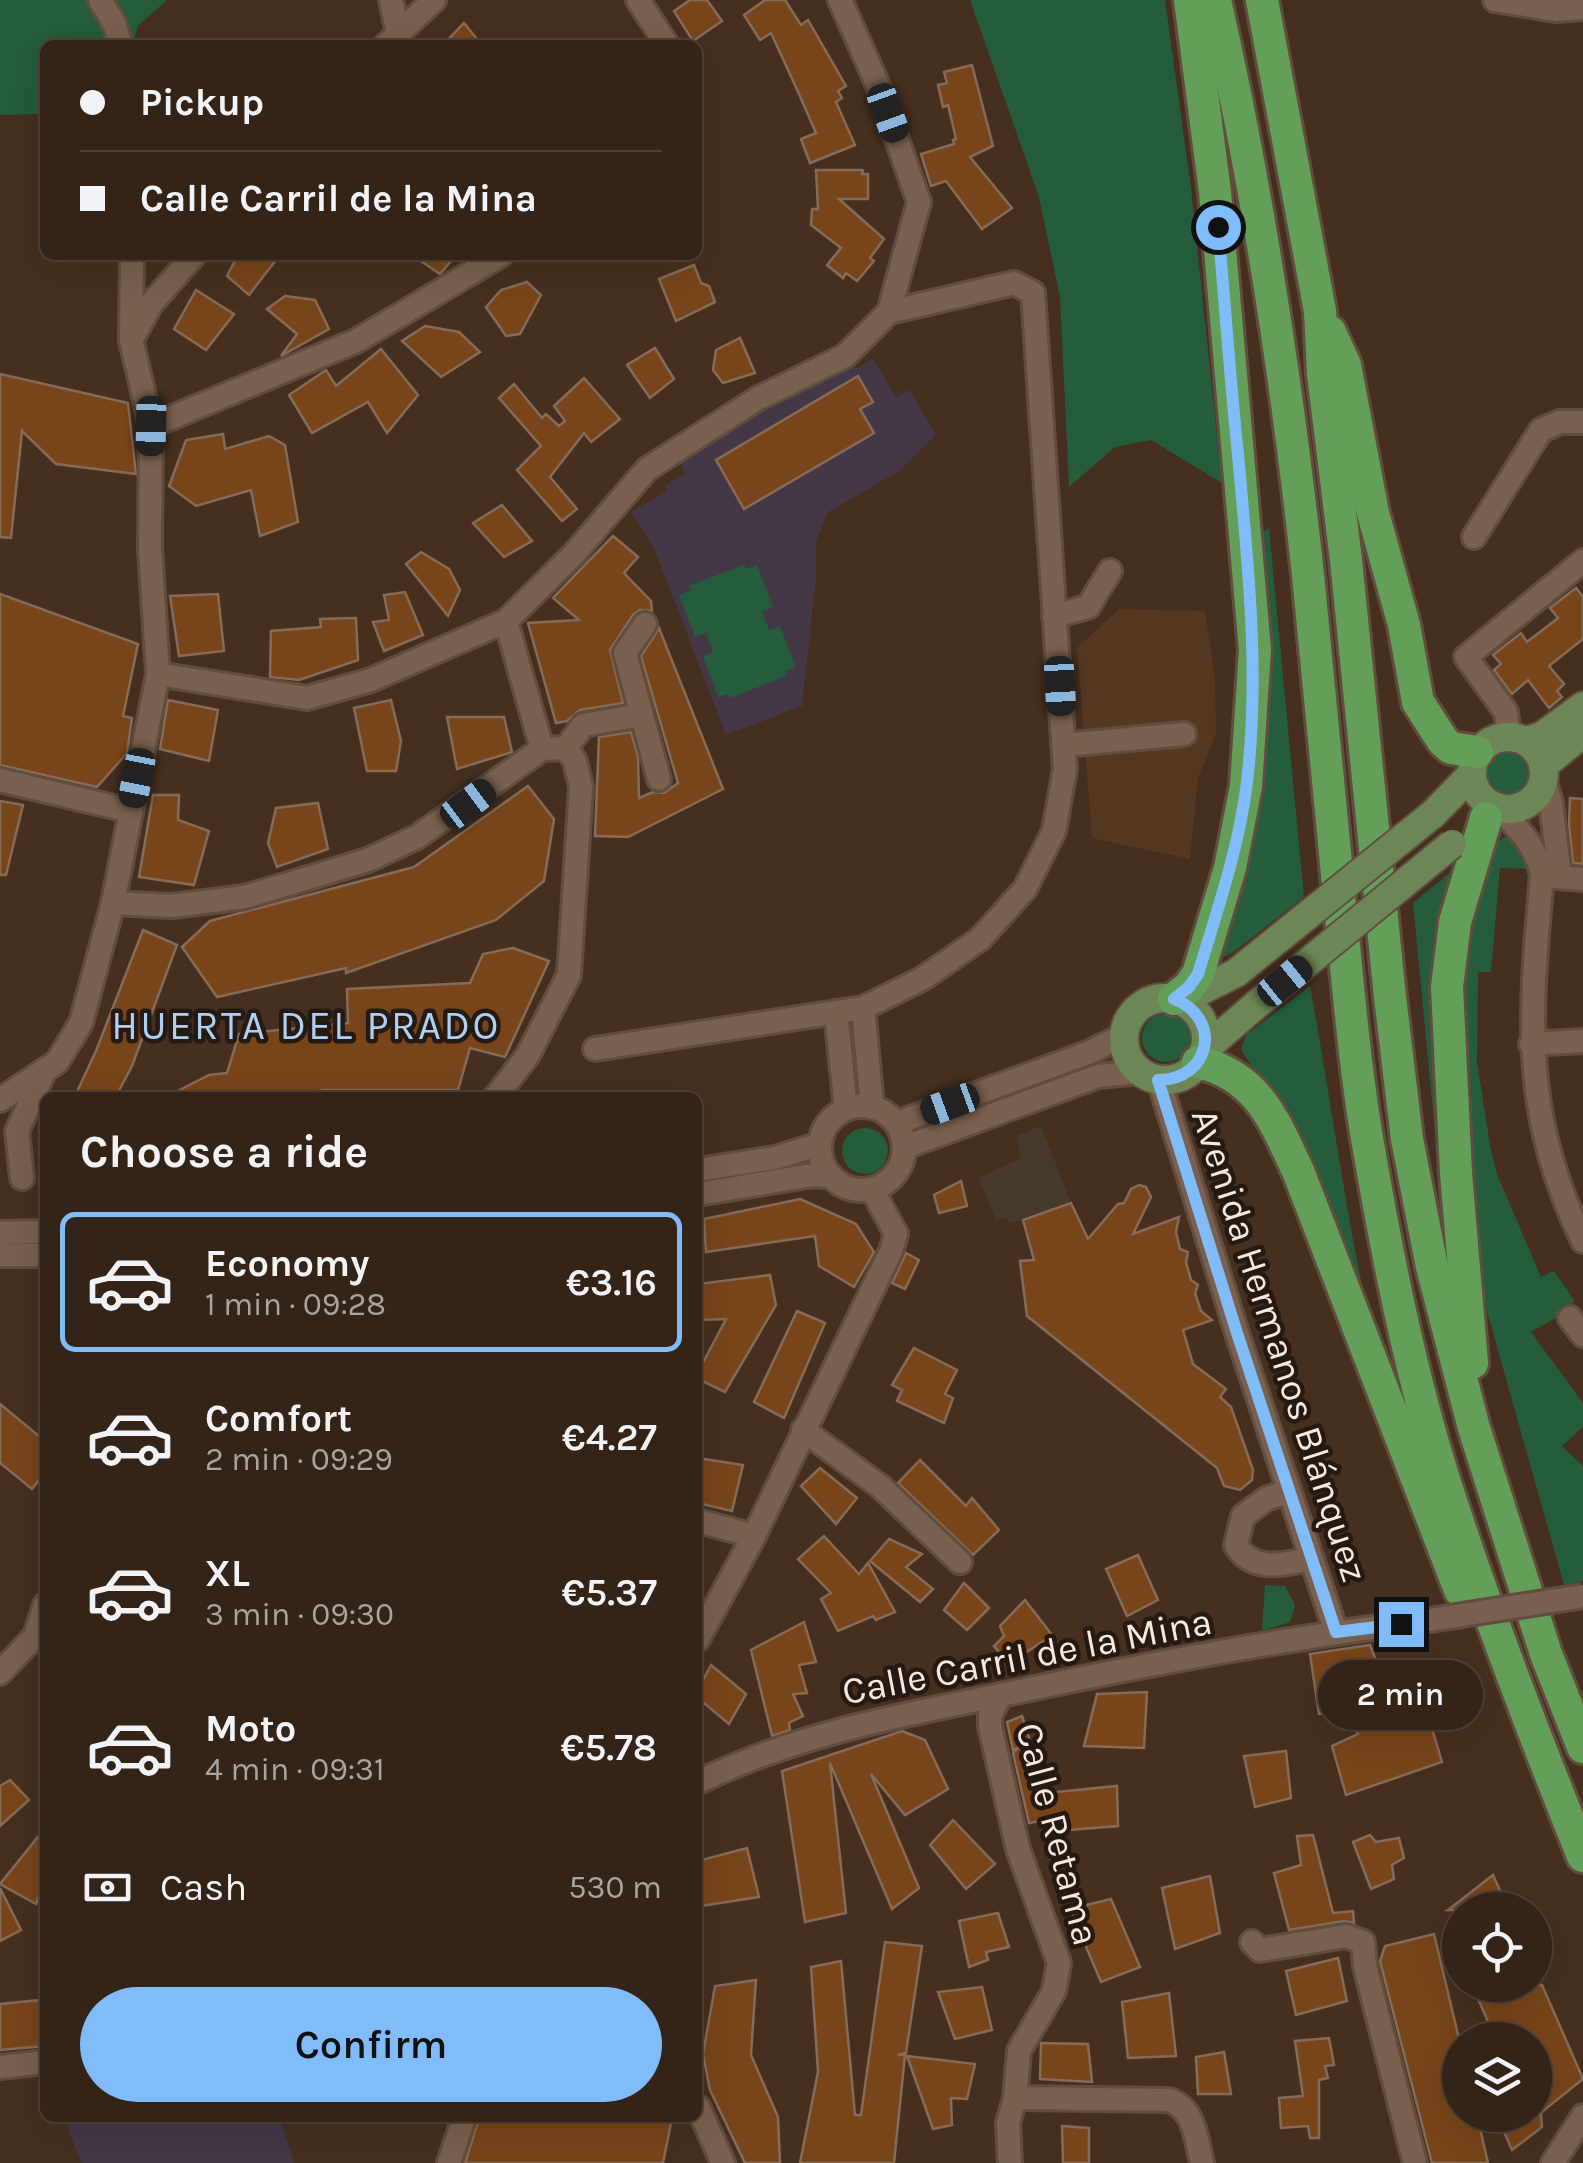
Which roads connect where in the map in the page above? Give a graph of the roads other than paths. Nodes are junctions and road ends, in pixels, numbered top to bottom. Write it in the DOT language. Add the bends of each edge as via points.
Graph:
graph roads {
  1 [pos="100,0"];
  2 [pos="392,0"];
  3 [pos="434,0"];
  4 [pos="638,0"];
  5 [pos="840,0"];
  6 [pos="1190,0"];
  7 [pos="1215,0"];
  8 [pos="1262,0"];
  9 [pos="1496,0"];
  10 [pos="1536,4"];
  11 [pos="1583,8"];
  12 [pos="392,39"];
  13 [pos="118,40"];
  14 [pos="664,40"];
  15 [pos="132,260"];
  16 [pos="190,260"];
  17 [pos="494,260"];
  18 [pos="1320,310"];
  19 [pos="889,312"];
  20 [pos="131,340"];
  21 [pos="1583,422"];
  22 [pos="151,426"];
  23 [pos="1474,537"];
  24 [pos="1583,561"];
  25 [pos="1110,572"];
  26 [pos="1054,616"];
  27 [pos="506,621"];
  28 [pos="646,624"];
  29 [pos="158,674"];
  30 [pos="1583,706"];
  31 [pos="641,716"];
  32 [pos="1583,733"];
  33 [pos="1184,734"];
  34 [pos="1518,739"];
  35 [pos="1063,745"];
  36 [pos="554,749"];
  37 [pos="1474,764"];
  38 [pos="1544,772"];
  39 [pos="0,780"];
  40 [pos="659,780"];
  41 [pos="131,811"];
  42 [pos="1493,814"];
  43 [pos="1562,877"];
  44 [pos="113,903"];
  45 [pos="1177,1000"];
  46 [pos="863,1008"];
  47 [pos="836,1012"];
  48 [pos="1124,1035"];
  49 [pos="1583,1041"];
  50 [pos="1531,1044"];
  51 [pos="595,1049"];
  52 [pos="1201,1056"];
  53 [pos="44,1074"];
  54 [pos="1150,1076"];
  55 [pos="500,1092"];
  56 [pos="0,1100"];
  57 [pos="872,1107"];
  58 [pos="846,1109"];
  59 [pos="896,1123"];
  60 [pos="820,1144"];
  61 [pos="904,1147"];
  62 [pos="702,1169"];
  63 [pos="831,1176"];
  64 [pos="22,1178"];
  65 [pos="872,1189"];
  66 [pos="702,1193"];
  67 [pos="0,1232"];
  68 [pos="40,1232"];
  69 [pos="1583,1242"];
  70 [pos="0,1255"];
  71 [pos="40,1255"];
  72 [pos="1474,1428"];
  73 [pos="803,1430"];
  74 [pos="1289,1491"];
  75 [pos="702,1522"];
  76 [pos="754,1536"];
  77 [pos="1312,1559"];
  78 [pos="960,1562"];
  79 [pos="1583,1596"];
  80 [pos="702,1632"];
  81 [pos="1336,1632"];
  82 [pos="40,1638"];
  83 [pos="0,1673"];
  84 [pos="1518,1690"];
  85 [pos="1001,1695"];
  86 [pos="1583,1746"];
  87 [pos="702,1780"];
  88 [pos="1583,1856"];
  89 [pos="1252,1942"];
  90 [pos="40,2063"];
  91 [pos="0,2067"];
  92 [pos="1015,2098"];
  93 [pos="702,2116"];
  94 [pos="1583,2116"];
  95 [pos="463,2122"];
  96 [pos="449,2163"];
  97 [pos="723,2163"];
  98 [pos="1010,2163"];
  99 [pos="1202,2163"];
  100 [pos="1415,2163"];
  101 [pos="1553,2163"];
  1 -- 13 [label="street"];
  2 -- 12 [label="street"];
  3 -- 12 [label="street"];
  4 -- 14 [label="street"];
  5 -- 19 [label="street" via="878,83 919,202"];
  6 -- 45 [label="highway" via="1215,192 1255,650 1246,786 1230,868 1198,974"];
  7 -- 84 [label="highway" via="1258,214 1294,456 1367,1139 1446,1488"];
  8 -- 18 [label="highway"];
  9 -- 10 [label="street"];
  10 -- 11 [label="street"];
  15 -- 20 [label="street"];
  16 -- 20 [label="street" via="151,304"];
  17 -- 22 [label="street" via="356,342"];
  18 -- 37 [label="highway" via="1345,365 1418,702 1443,741"];
  18 -- 72 [label="highway" via="1408,1138 1432,1267"];
  19 -- 26 [label="street" via="1014,283 1033,293"];
  19 -- 27 [label="street" via="845,356 757,400 648,469"];
  20 -- 22 [label="street"];
  21 -- 23 [label="street" via="1541,430"];
  22 -- 29 [label="street"];
  24 -- 34 [label="street" via="1466,657"];
  25 -- 26 [label="street" via="1088,608"];
  26 -- 35 [label="street"];
  27 -- 29 [label="street" via="371,680 308,698"];
  27 -- 36 [label="street"];
  28 -- 31 [label="street" via="625,653"];
  29 -- 41 [label="street"];
  30 -- 34 [label="main road" via="1542,736"];
  31 -- 36 [label="street" via="582,725"];
  31 -- 40 [label="street"];
  32 -- 38 [label="main road"];
  33 -- 35 [label="street"];
  34 -- 37 [label="main road" via="1486,743"];
  34 -- 38 [label="main road" via="1540,754"];
  35 -- 46 [label="street" via="1054,830 1026,889 980,939"];
  36 -- 44 [label="street" via="417,837 368,860 245,897 172,906"];
  36 -- 55 [label="street" via="575,762 581,787 569,975 528,1055"];
  37 -- 42 [label="main road" via="1480,797"];
  37 -- 45 [label="main road, bridge" via="1433,814 1236,973"];
  38 -- 42 [label="main road" via="1533,799"];
  38 -- 43 [label="street"];
  39 -- 41 [label="street"];
  41 -- 44 [label="street"];
  42 -- 43 [label="street"];
  42 -- 52 [label="main road, bridge"];
  42 -- 72 [label="highway" via="1454,922 1447,988"];
  43 -- 50 [label="street"];
  44 -- 53 [label="street" via="81,1024"];
  45 -- 48 [label="main road" via="1147,1002"];
  45 -- 52 [label="main road" via="1203,1024"];
  46 -- 47 [label="street"];
  46 -- 57 [label="street"];
  47 -- 51 [label="street"];
  47 -- 58 [label="street"];
  48 -- 54 [label="main road" via="1125,1049"];
  48 -- 59 [label="street"];
  49 -- 50 [label="street"];
  50 -- 69 [label="street" via="1546,1141"];
  52 -- 54 [label="main road" via="1178,1078"];
  52 -- 84 [label="highway" via="1240,1078 1270,1112 1480,1644"];
  53 -- 56 [label="street"];
  53 -- 64 [label="street" via="17,1130"];
  54 -- 61 [label="street" via="1098,1076"];
  54 -- 74 [label="street, Avenida Hermanos Blánquez"];
  57 -- 58 [label="street"];
  57 -- 59 [label="street"];
  58 -- 60 [label="street" via="829,1123"];
  59 -- 61 [label="street"];
  60 -- 62 [label="street"];
  60 -- 63 [label="street"];
  61 -- 65 [label="street" via="892,1178"];
  63 -- 65 [label="street" via="843,1186"];
  63 -- 66 [label="street"];
  65 -- 73 [label="street" via="896,1234"];
  67 -- 68 [label="street"];
  70 -- 71 [label="street"];
  72 -- 86 [label="highway" via="1546,1654"];
  73 -- 76 [label="street"];
  73 -- 78 [label="street" via="881,1487"];
  74 -- 77 [label="street, Avenida Hermanos Blánquez"];
  74 -- 77 [label="street" via="1243,1516 1236,1545 1264,1564"];
  75 -- 76 [label="street"];
  76 -- 80 [label="street"];
  77 -- 81 [label="street, Avenida Hermanos Blánquez"];
  79 -- 81 [label="street, Calle Carril de la Mina, bridge"];
  81 -- 85 [label="street, Calle Carril de la Mina"];
  82 -- 83 [label="street"];
  84 -- 88 [label="highway"];
  85 -- 87 [label="street, Calle Carril de la Mina" via="843,1728"];
  85 -- 92 [label="street, Calle Retama" via="990,1726 1018,1849 1059,1962 1054,1991 1018,2051"];
  89 -- 100 [label="street" via="1260,1950 1346,1936 1362,1942"];
  90 -- 91 [label="street"];
  92 -- 98 [label="street, Calle Retama" via="1008,2123"];
  92 -- 99 [label="street" via="1181,2104"];
  93 -- 97 [label="street"];
  94 -- 101 [label="street"];
  95 -- 96 [label="street"];
}
